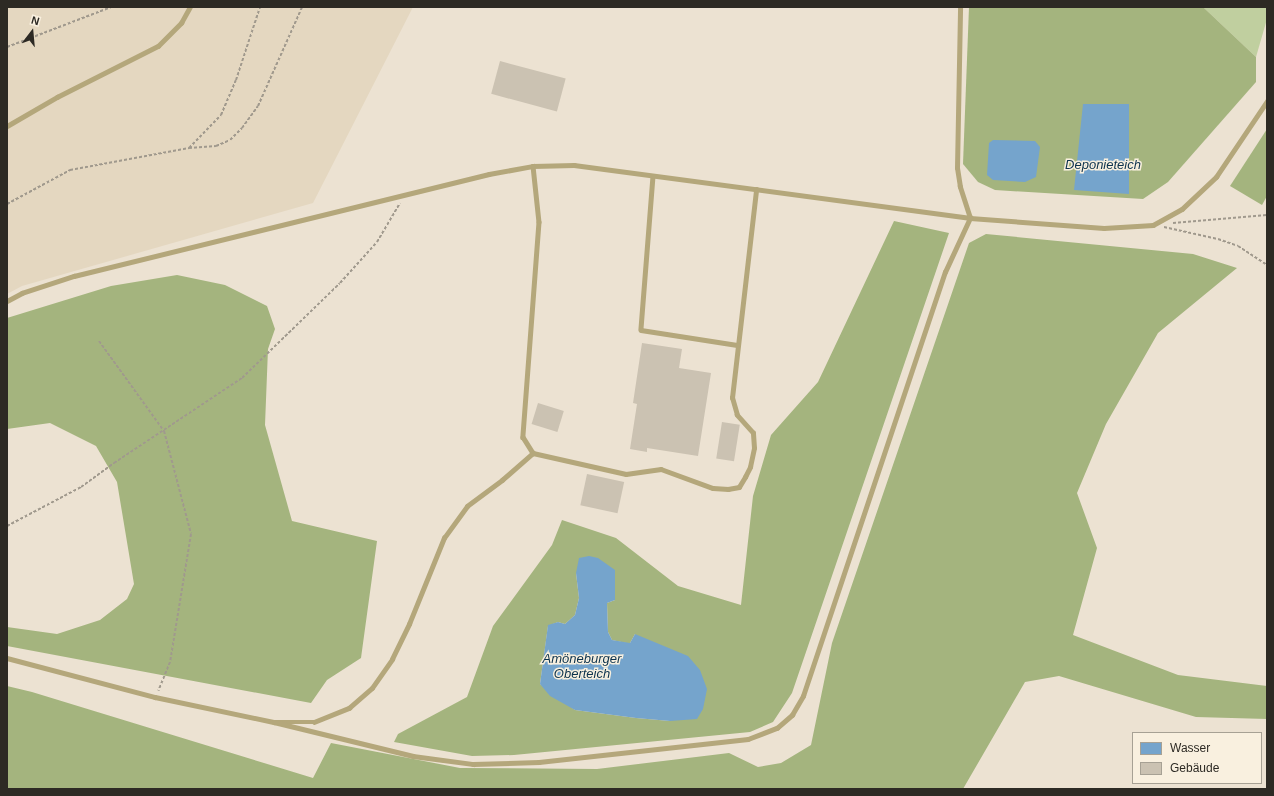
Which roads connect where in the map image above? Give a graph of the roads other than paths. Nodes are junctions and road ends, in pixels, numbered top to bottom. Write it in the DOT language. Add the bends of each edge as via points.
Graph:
graph roads {
  1 [pos="190,7"];
  2 [pos="960,7"];
  3 [pos="1267,101"];
  4 [pos="7,126"];
  5 [pos="533,166"];
  6 [pos="653,176"];
  7 [pos="756,189"];
  8 [pos="970,218"];
  9 [pos="7,301"];
  10 [pos="737,345"];
  11 [pos="532,453"];
  12 [pos="7,658"];
  13 [pos="274,722"];
  1 -- 4 [label="lane" via="181,24 158,46 56,97"];
  2 -- 8 [label="lane" via="958,168 960,186"];
  3 -- 8 [label="lane" via="1216,177 1182,209 1153,225 1104,228"];
  5 -- 6 [label="lane" via="574,165"];
  5 -- 9 [label="lane" via="405,194 74,276 22,293"];
  5 -- 11 [label="lane" via="539,222 523,436"];
  6 -- 7 [label="lane"];
  6 -- 10 [label="lane" via="642,330"];
  7 -- 8 [label="lane"];
  7 -- 10 [label="lane"];
  8 -- 13 [label="lane" via="945,272 803,696 792,715 777,728 748,739 539,762 473,764 413,756"];
  10 -- 11 [label="lane" via="732,398 737,415 753,433 754,448 750,467 739,486 728,489 713,488 661,469 626,474"];
  11 -- 13 [label="lane" via="467,506 444,538 409,624 392,659 372,688 349,708 314,722"];
  12 -- 13 [label="lane" via="155,697"];
}
